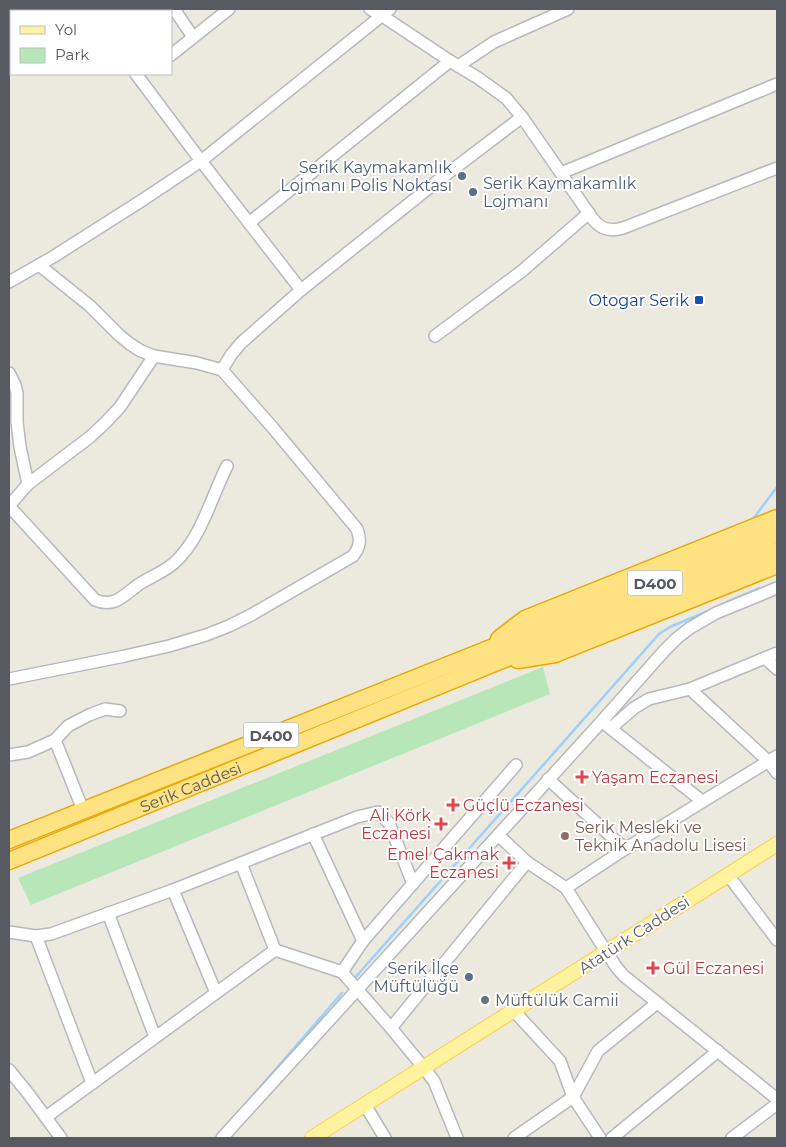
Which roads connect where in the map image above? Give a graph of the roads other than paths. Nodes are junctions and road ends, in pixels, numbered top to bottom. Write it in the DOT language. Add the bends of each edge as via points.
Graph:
graph roads {
  1 [pos="174,9"];
  2 [pos="229,9"];
  3 [pos="370,9"];
  4 [pos="568,9"];
  5 [pos="386,12"];
  6 [pos="192,37"];
  7 [pos="172,54"];
  8 [pos="454,63"];
  9 [pos="142,76"];
  10 [pos="777,84"];
  11 [pos="522,117"];
  12 [pos="201,161"];
  13 [pos="777,168"];
  14 [pos="561,173"];
  15 [pos="589,213"];
  16 [pos="249,223"];
  17 [pos="40,265"];
  18 [pos="9,282"];
  19 [pos="302,290"];
  20 [pos="436,336"];
  21 [pos="154,356"];
  22 [pos="222,370"];
  23 [pos="9,373"];
  24 [pos="227,466"];
  25 [pos="28,484"];
  26 [pos="9,506"];
  27 [pos="777,518"];
  28 [pos="777,534"];
  29 [pos="777,551"];
  30 [pos="777,565"];
  31 [pos="777,588"];
  32 [pos="536,638"];
  33 [pos="777,653"];
  34 [pos="486,658"];
  35 [pos="765,658"];
  36 [pos="777,669"];
  37 [pos="9,679"];
  38 [pos="690,689"];
  39 [pos="120,711"];
  40 [pos="606,724"];
  41 [pos="55,740"];
  42 [pos="9,755"];
  43 [pos="773,758"];
  44 [pos="516,765"];
  45 [pos="777,773"];
  46 [pos="548,780"];
  47 [pos="702,801"];
  48 [pos="83,810"];
  49 [pos="37,829"];
  50 [pos="313,834"];
  51 [pos="498,835"];
  52 [pos="9,840"];
  53 [pos="777,844"];
  54 [pos="9,848"];
  55 [pos="625,849"];
  56 [pos="9,861"];
  57 [pos="527,862"];
  58 [pos="241,863"];
  59 [pos="728,875"];
  60 [pos="414,884"];
  61 [pos="566,888"];
  62 [pos="173,890"];
  63 [pos="108,913"];
  64 [pos="9,932"];
  65 [pos="36,936"];
  66 [pos="777,940"];
  67 [pos="363,941"];
  68 [pos="275,950"];
  69 [pos="607,953"];
  70 [pos="342,972"];
  71 [pos="357,990"];
  72 [pos="216,993"];
  73 [pos="657,1003"];
  74 [pos="514,1011"];
  75 [pos="391,1028"];
  76 [pos="155,1037"];
  77 [pos="718,1051"];
  78 [pos="424,1068"];
  79 [pos="9,1070"];
  80 [pos="92,1083"];
  81 [pos="573,1097"];
  82 [pos="777,1099"];
  83 [pos="777,1104"];
  84 [pos="365,1105"];
  85 [pos="46,1117"];
  86 [pos="61,1138"];
  87 [pos="222,1138"];
  88 [pos="312,1138"];
  89 [pos="386,1138"];
  90 [pos="458,1138"];
  91 [pos="514,1138"];
  92 [pos="600,1138"];
  93 [pos="612,1138"];
  94 [pos="732,1138"];
  1 -- 6 [label="street"];
  2 -- 6 [label="street"];
  3 -- 5 [label="street"];
  4 -- 8 [label="street"];
  5 -- 8 [label="street"];
  5 -- 12 [label="street"];
  6 -- 7 [label="street"];
  8 -- 11 [label="street" via="506,98"];
  8 -- 16 [label="street"];
  9 -- 12 [label="street"];
  10 -- 14 [label="street"];
  11 -- 14 [label="street"];
  11 -- 19 [label="street"];
  12 -- 16 [label="street"];
  12 -- 17 [label="street"];
  13 -- 15 [label="street" via="617,230 602,227"];
  14 -- 15 [label="street"];
  15 -- 20 [label="street"];
  16 -- 19 [label="street"];
  17 -- 18 [label="street"];
  17 -- 21 [label="street" via="90,306 124,340"];
  19 -- 22 [label="street" via="241,343"];
  21 -- 22 [label="street"];
  21 -- 25 [label="street" via="106,422"];
  22 -- 37 [label="street" via="357,529 360,537 358,550 347,561 251,616 206,635 125,656"];
  23 -- 25 [label="street" via="17,393 20,447"];
  24 -- 26 [label="street" via="200,527 182,556 113,602 94,600"];
  25 -- 26 [label="street"];
  27 -- 34 [label="highway" via="525,619"];
  28 -- 32 [label="highway, D400"];
  29 -- 32 [label="highway, D400"];
  30 -- 34 [label="highway" via="555,654"];
  31 -- 40 [label="street" via="716,613 690,628 664,651"];
  32 -- 34 [label="highway, Serik Caddesi / D400"];
  33 -- 35 [label="street"];
  34 -- 48 [label="highway, Serik Caddesi / D400"];
  34 -- 56 [label="highway, Serik Caddesi / D400"];
  35 -- 36 [label="street"];
  35 -- 38 [label="street"];
  38 -- 40 [label="street" via="649,700"];
  38 -- 43 [label="street"];
  39 -- 41 [label="street" via="105,709 89,715 68,726"];
  40 -- 46 [label="street"];
  40 -- 47 [label="street"];
  41 -- 42 [label="street" via="28,752"];
  41 -- 48 [label="street"];
  43 -- 45 [label="street"];
  43 -- 47 [label="street"];
  44 -- 60 [label="street"];
  46 -- 51 [label="street"];
  46 -- 55 [label="street"];
  47 -- 55 [label="street"];
  48 -- 49 [label="highway, Serik Caddesi / D400"];
  49 -- 52 [label="highway, Serik Caddesi / D400"];
  49 -- 54 [label="highway"];
  50 -- 58 [label="street"];
  50 -- 60 [label="street" via="378,812 389,823"];
  50 -- 67 [label="street"];
  51 -- 57 [label="street"];
  51 -- 71 [label="street"];
  53 -- 59 [label="main road, Atatürk Caddesi"];
  55 -- 61 [label="street"];
  57 -- 61 [label="street"];
  57 -- 75 [label="street"];
  58 -- 62 [label="street"];
  58 -- 68 [label="street"];
  59 -- 66 [label="street"];
  59 -- 69 [label="main road, Atatürk Caddesi"];
  60 -- 67 [label="street"];
  61 -- 69 [label="street"];
  62 -- 63 [label="street"];
  62 -- 72 [label="street"];
  63 -- 65 [label="street" via="51,934"];
  63 -- 76 [label="street"];
  64 -- 65 [label="street"];
  65 -- 80 [label="street"];
  67 -- 70 [label="street"];
  68 -- 70 [label="street"];
  68 -- 72 [label="street"];
  69 -- 73 [label="street" via="624,976"];
  69 -- 74 [label="main road, Atatürk Caddesi"];
  70 -- 71 [label="street"];
  71 -- 75 [label="street"];
  71 -- 87 [label="street"];
  72 -- 76 [label="street"];
  73 -- 77 [label="street"];
  73 -- 81 [label="street" via="598,1051"];
  74 -- 78 [label="main road, Atatürk Caddesi"];
  74 -- 81 [label="street" via="560,1061"];
  75 -- 78 [label="street"];
  76 -- 80 [label="street"];
  77 -- 82 [label="street"];
  77 -- 93 [label="street"];
  78 -- 84 [label="main road, Atatürk Caddesi"];
  78 -- 90 [label="street" via="434,1081"];
  79 -- 85 [label="street"];
  80 -- 85 [label="street"];
  81 -- 91 [label="street"];
  81 -- 92 [label="street"];
  83 -- 94 [label="street"];
  84 -- 88 [label="main road, Atatürk Caddesi"];
  84 -- 89 [label="street"];
  85 -- 86 [label="street"];
}
